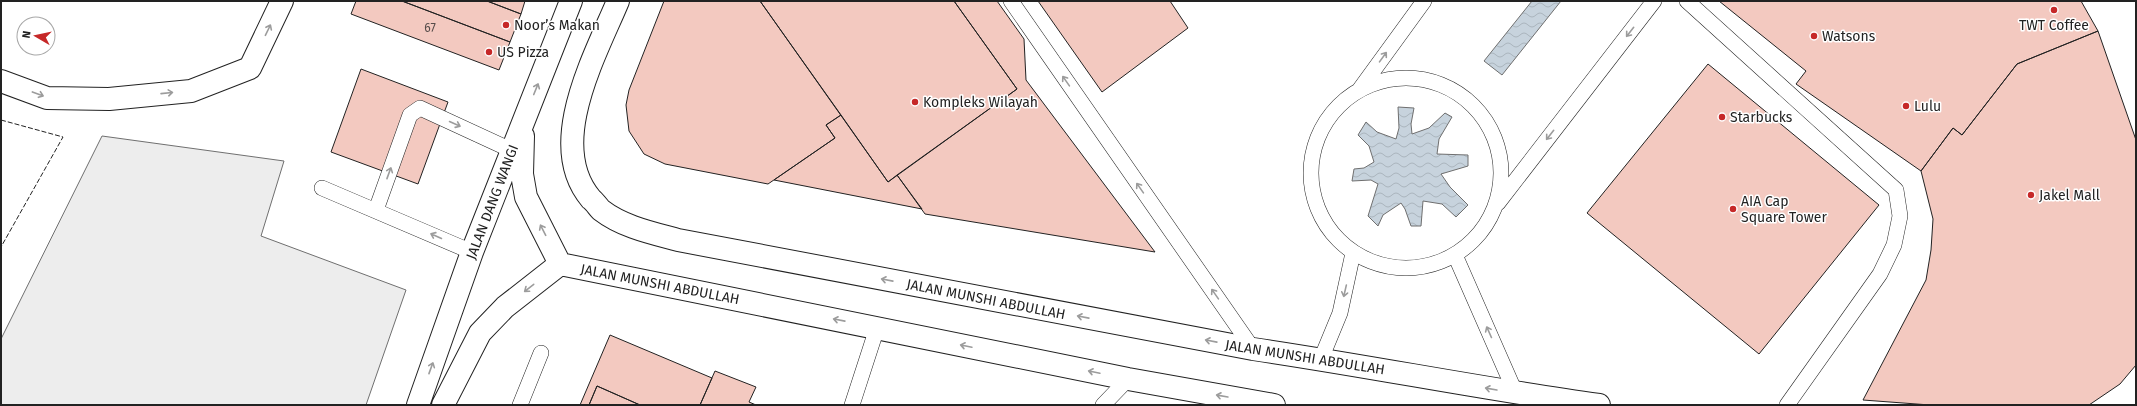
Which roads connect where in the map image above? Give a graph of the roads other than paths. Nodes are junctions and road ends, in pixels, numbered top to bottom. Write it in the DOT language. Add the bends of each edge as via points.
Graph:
graph roads {
  1 [pos="282,1"];
  2 [pos="570,1"];
  3 [pos="618,1"];
  4 [pos="1011,1"];
  5 [pos="1424,1"];
  6 [pos="1654,1"];
  7 [pos="1687,1"];
  8 [pos="1,81"];
  9 [pos="1360,89"];
  10 [pos="524,121"];
  11 [pos="511,150"];
  12 [pos="322,188"];
  13 [pos="1496,205"];
  14 [pos="376,210"];
  15 [pos="472,252"];
  16 [pos="1353,253"];
  17 [pos="1455,255"];
  18 [pos="560,264"];
  19 [pos="877,328"];
  20 [pos="1253,349"];
  21 [pos="541,353"];
  22 [pos="1322,359"];
  23 [pos="1128,379"];
  24 [pos="1516,394"];
  25 [pos="418,405"];
  26 [pos="443,405"];
  27 [pos="520,405"];
  28 [pos="852,405"];
  29 [pos="1104,405"];
  30 [pos="1274,405"];
  31 [pos="1599,405"];
  32 [pos="1786,405"];
  8 -- 1 [label="street, one-way" via="47,98 109,99 191,91 250,68"];
  10 -- 2 [label="street, JALAN DANG WANGI, one-way"];
  20 -- 3 [label="street, JALAN MUNSHI ABDULLAH, one-way" via="678,240 635,228 601,210 582,188 574,165 573,136 581,90"];
  20 -- 4 [label="lane, one-way"];
  9 -- 5 [label="lane, one-way"];
  6 -- 13 [label="lane, one-way"];
  7 -- 32 [label="lane" via="1896,190 1900,216 1894,245 1880,274"];
  9 -- 13 [label="lane" via="1391,78 1424,78 1454,90 1480,112 1496,140 1501,172"];
  9 -- 16 [label="lane" via="1335,109 1317,137 1310,169 1314,202 1330,231"];
  10 -- 11 [label="street, JALAN DANG WANGI"];
  18 -- 10 [label="street, one-way" via="526,198 522,174"];
  14 -- 11 [label="lane, one-way" via="410,115 420,108"];
  11 -- 15 [label="street, JALAN DANG WANGI"];
  12 -- 14 [label="lane"];
  13 -- 17 [label="lane" via="1480,234"];
  15 -- 14 [label="lane, one-way"];
  25 -- 15 [label="street, JALAN DANG WANGI, one-way"];
  16 -- 17 [label="lane" via="1377,265 1404,269 1430,266"];
  16 -- 22 [label="lane, one-way" via="1340,313"];
  24 -- 17 [label="lane, one-way"];
  19 -- 18 [label="street, JALAN MUNSHI ABDULLAH, one-way"];
  18 -- 26 [label="street, JALAN MUNSHI ABDULLAH, one-way" via="505,307 480,333"];
  23 -- 19 [label="street, JALAN MUNSHI ABDULLAH, one-way"];
  19 -- 28 [label="lane"];
  20 -- 22 [label="street, JALAN MUNSHI ABDULLAH"];
  21 -- 27 [label="lane"];
  24 -- 22 [label="street, JALAN MUNSHI ABDULLAH, one-way"];
  23 -- 29 [label="lane"];
  30 -- 23 [label="street, JALAN MUNSHI ABDULLAH, one-way"];
  24 -- 31 [label="street, JALAN MUNSHI ABDULLAH"];
}
